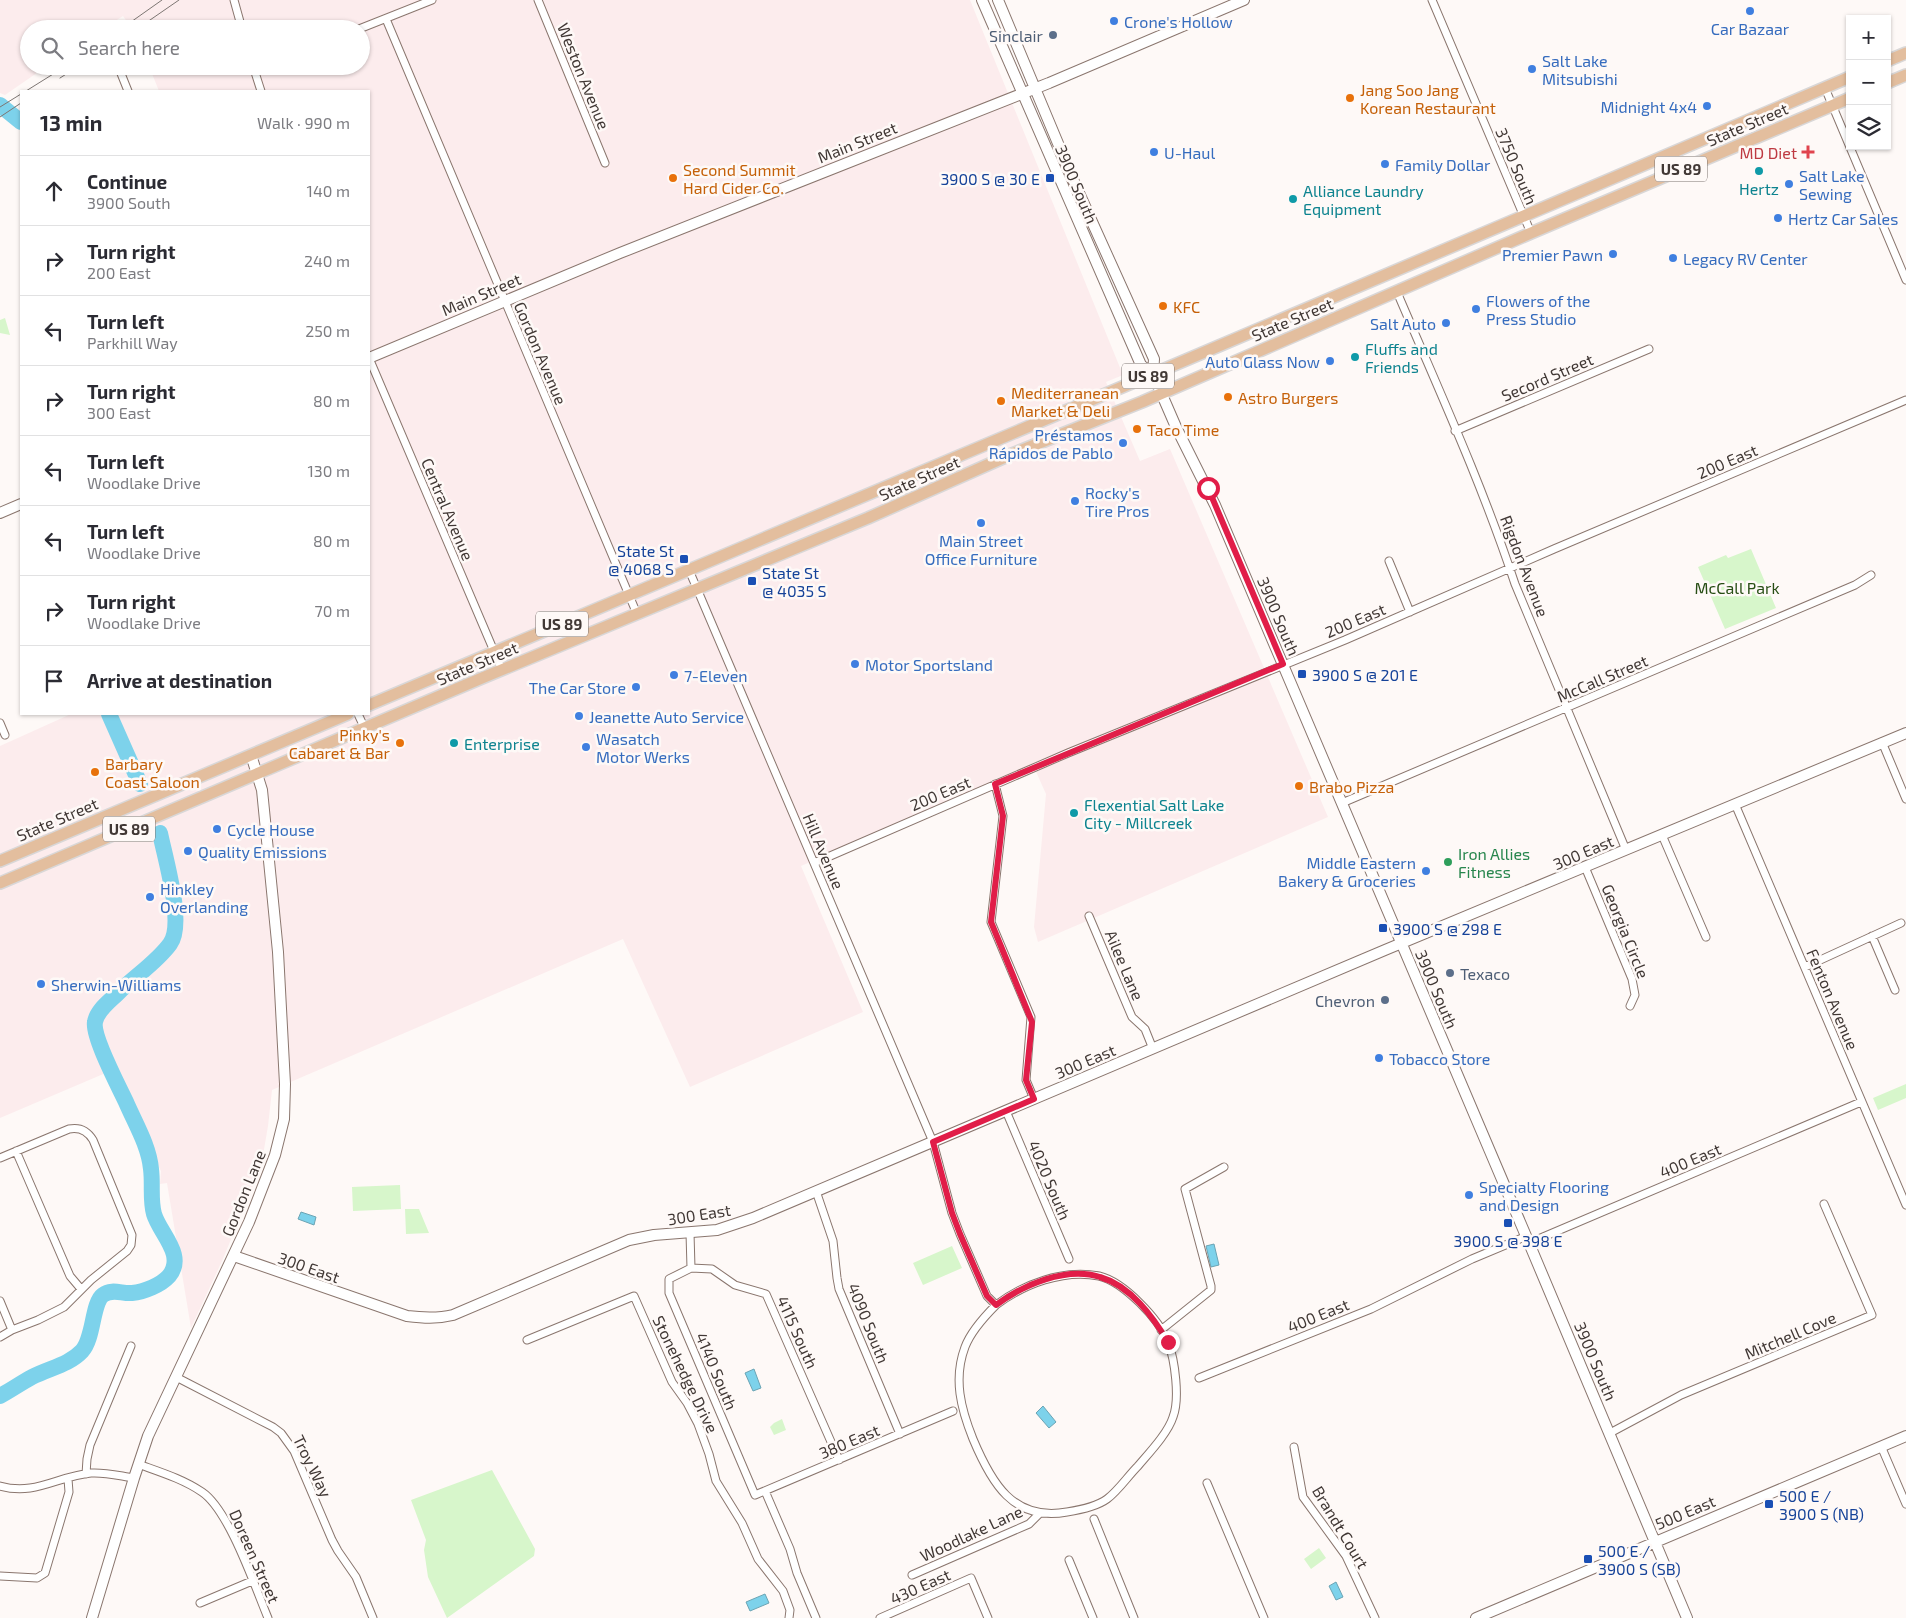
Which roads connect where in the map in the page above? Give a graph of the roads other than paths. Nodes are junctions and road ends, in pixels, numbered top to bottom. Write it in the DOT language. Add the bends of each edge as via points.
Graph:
graph roads {
  1 [pos="234,0"];
  2 [pos="432,0"];
  3 [pos="538,0"];
  4 [pos="982,0"];
  5 [pos="998,0"];
  6 [pos="1244,0"];
  7 [pos="1432,0"];
  8 [pos="386,19"];
  9 [pos="240,20"];
  10 [pos="370,25"];
  11 [pos="1906,53"];
  12 [pos="1889,60"];
  13 [pos="121,75"];
  14 [pos="256,75"];
  15 [pos="1906,75"];
  16 [pos="1846,79"];
  17 [pos="1891,81"];
  18 [pos="1035,88"];
  19 [pos="1824,88"];
  20 [pos="125,90"];
  21 [pos="261,90"];
  22 [pos="1021,93"];
  23 [pos="1846,100"];
  24 [pos="1832,106"];
  25 [pos="605,162"];
  26 [pos="1524,217"];
  27 [pos="1531,233"];
  28 [pos="1906,280"];
  29 [pos="1396,292"];
  30 [pos="505,300"];
  31 [pos="1649,349"];
  32 [pos="370,358"];
  33 [pos="370,360"];
  34 [pos="1153,374"];
  35 [pos="1161,394"];
  36 [pos="1906,400"];
  37 [pos="1455,430"];
  38 [pos="17,505"];
  39 [pos="0,513"];
  40 [pos="1390,561"];
  41 [pos="1510,568"];
  42 [pos="689,570"];
  43 [pos="1871,575"];
  44 [pos="697,588"];
  45 [pos="629,595"];
  46 [pos="1410,612"];
  47 [pos="637,614"];
  48 [pos="494,653"];
  49 [pos="1283,664"];
  50 [pos="502,670"];
  51 [pos="370,705"];
  52 [pos="1568,708"];
  53 [pos="346,715"];
  54 [pos="358,715"];
  55 [pos="0,723"];
  56 [pos="365,729"];
  57 [pos="1906,733"];
  58 [pos="5,735"];
  59 [pos="1882,742"];
  60 [pos="251,755"];
  61 [pos="258,774"];
  62 [pos="995,784"];
  63 [pos="1906,798"];
  64 [pos="1342,803"];
  65 [pos="1736,804"];
  66 [pos="1662,835"];
  67 [pos="1626,850"];
  68 [pos="0,861"];
  69 [pos="814,863"];
  70 [pos="1585,867"];
  71 [pos="0,883"];
  72 [pos="1089,916"];
  73 [pos="1901,923"];
  74 [pos="1872,936"];
  75 [pos="1706,937"];
  76 [pos="1401,943"];
  77 [pos="1805,967"];
  78 [pos="1895,990"];
  79 [pos="1630,1006"];
  80 [pos="1153,1049"];
  81 [pos="1034,1099"];
  82 [pos="1861,1102"];
  83 [pos="1006,1111"];
  84 [pos="933,1142"];
  85 [pos="16,1151"];
  86 [pos="0,1158"];
  87 [pos="1224,1168"];
  88 [pos="816,1191"];
  89 [pos="1824,1204"];
  90 [pos="1906,1205"];
  91 [pos="690,1233"];
  92 [pos="1528,1239"];
  93 [pos="234,1256"];
  94 [pos="1068,1259"];
  95 [pos="691,1268"];
  96 [pos="81,1289"];
  97 [pos="0,1301"];
  98 [pos="996,1305"];
  99 [pos="12,1330"];
  100 [pos="1161,1330"];
  101 [pos="0,1337"];
  102 [pos="527,1340"];
  103 [pos="131,1346"];
  104 [pos="176,1378"];
  105 [pos="1199,1378"];
  106 [pos="953,1411"];
  107 [pos="1610,1433"];
  108 [pos="900,1434"];
  109 [pos="1906,1436"];
  110 [pos="1881,1446"];
  111 [pos="1294,1447"];
  112 [pos="839,1460"];
  113 [pos="138,1464"];
  114 [pos="86,1474"];
  115 [pos="134,1478"];
  116 [pos="68,1479"];
  117 [pos="1207,1483"];
  118 [pos="0,1486"];
  119 [pos="765,1491"];
  120 [pos="756,1495"];
  121 [pos="1906,1504"];
  122 [pos="1040,1513"];
  123 [pos="1094,1520"];
  124 [pos="1655,1541"];
  125 [pos="1069,1560"];
  126 [pos="912,1575"];
  127 [pos="0,1576"];
  128 [pos="252,1581"];
  129 [pos="200,1603"];
  130 [pos="92,1618"];
  131 [pos="268,1618"];
  132 [pos="373,1618"];
  133 [pos="789,1618"];
  134 [pos="816,1618"];
  135 [pos="880,1618"];
  136 [pos="988,1618"];
  137 [pos="1093,1618"];
  138 [pos="1134,1618"];
  139 [pos="1264,1618"];
  140 [pos="1375,1618"];
  141 [pos="1477,1618"];
  142 [pos="1687,1618"];
  1 -- 9 [label="street"];
  2 -- 8 [label="street"];
  3 -- 25 [label="street, Weston Avenue"];
  4 -- 22 [label="street, 3900 South"];
  5 -- 18 [label="street, 3900 South"];
  6 -- 18 [label="street, Main Street"];
  7 -- 26 [label="street, 3750 South"];
  8 -- 10 [label="street"];
  8 -- 30 [label="street, Gordon Avenue"];
  11 -- 12 [label="main road"];
  13 -- 20 [label="street"];
  14 -- 21 [label="street"];
  15 -- 17 [label="main road"];
  16 -- 19 [label="main road, State Street / US 89"];
  18 -- 22 [label="street, Main Street"];
  18 -- 34 [label="street, 3900 South" via="1154,359"];
  19 -- 24 [label="street"];
  19 -- 26 [label="main road, State Street / US 89"];
  22 -- 30 [label="street, Main Street"];
  22 -- 34 [label="street, 3900 South" via="1141,365"];
  23 -- 24 [label="main road, State Street / US 89"];
  24 -- 27 [label="main road, State Street / US 89"];
  24 -- 28 [label="street"];
  26 -- 27 [label="street, 3750 South"];
  26 -- 34 [label="main road, State Street / US 89"];
  27 -- 29 [label="main road, State Street / US 89"];
  29 -- 35 [label="main road, State Street / US 89"];
  29 -- 37 [label="street, Rigdon Avenue"];
  30 -- 32 [label="street, Main Street"];
  30 -- 45 [label="street, Gordon Avenue"];
  31 -- 37 [label="street, Secord Street"];
  33 -- 48 [label="street, Central Avenue"];
  34 -- 35 [label="street, 3900 South"];
  34 -- 42 [label="main road, State Street / US 89"];
  35 -- 44 [label="main road, State Street / US 89"];
  35 -- 49 [label="street, 3900 South" via="1215,505"];
  36 -- 41 [label="street, 200 East"];
  37 -- 41 [label="street, Rigdon Avenue"];
  38 -- 39 [label="street"];
  40 -- 46 [label="street"];
  41 -- 46 [label="street, 200 East"];
  41 -- 52 [label="street, Rigdon Avenue"];
  42 -- 44 [label="street, Hill Avenue"];
  42 -- 45 [label="main road, State Street / US 89"];
  43 -- 52 [label="street, McCall Street" via="1855,585"];
  44 -- 47 [label="main road, State Street / US 89"];
  44 -- 69 [label="street, Hill Avenue"];
  45 -- 47 [label="street, Gordon Avenue"];
  45 -- 48 [label="main road, State Street / US 89"];
  46 -- 49 [label="street, 200 East"];
  47 -- 50 [label="main road, State Street / US 89"];
  48 -- 50 [label="street, Central Avenue"];
  48 -- 51 [label="main road, State Street / US 89"];
  49 -- 62 [label="street, 200 East"];
  49 -- 64 [label="street, 3900 South"];
  50 -- 56 [label="main road, State Street / US 89"];
  52 -- 64 [label="street, McCall Street"];
  52 -- 67 [label="street, Rigdon Avenue"];
  53 -- 60 [label="main road, State Street / US 89"];
  54 -- 56 [label="street"];
  55 -- 58 [label="street"];
  56 -- 61 [label="main road, State Street / US 89"];
  57 -- 59 [label="street, 300 East"];
  59 -- 63 [label="street"];
  59 -- 65 [label="street, 300 East"];
  60 -- 61 [label="street, Gordon Lane"];
  60 -- 68 [label="main road, State Street / US 89"];
  61 -- 71 [label="main road, State Street / US 89"];
  61 -- 93 [label="street, Gordon Lane" via="278,952 285,1102 276,1155"];
  62 -- 69 [label="street, 200 East"];
  62 -- 81 [label="street" via="1003,816 991,922 1032,1022 1026,1080"];
  64 -- 76 [label="street, 3900 South"];
  65 -- 66 [label="street, 300 East"];
  65 -- 77 [label="street, Fenton Avenue"];
  66 -- 67 [label="street, 300 East"];
  66 -- 75 [label="street"];
  67 -- 70 [label="street, 300 East"];
  69 -- 84 [label="street, Hill Avenue"];
  70 -- 76 [label="street, 300 East"];
  70 -- 79 [label="street, Georgia Circle" via="1632,979 1635,995"];
  72 -- 80 [label="street, Ailee Lane" via="1132,1017 1144,1030"];
  73 -- 74 [label="street"];
  74 -- 77 [label="street"];
  74 -- 78 [label="street"];
  76 -- 80 [label="street, 300 East"];
  76 -- 92 [label="street, 3900 South"];
  77 -- 82 [label="street, Fenton Avenue"];
  80 -- 81 [label="street, 300 East"];
  81 -- 83 [label="street, 300 East"];
  82 -- 90 [label="street, Fenton Avenue"];
  82 -- 92 [label="street, 400 East"];
  83 -- 84 [label="street, 300 East"];
  83 -- 94 [label="street, 4020 South"];
  84 -- 88 [label="street, 300 East"];
  84 -- 98 [label="street, Hill Avenue" via="960,1234 987,1296"];
  85 -- 86 [label="street"];
  85 -- 96 [label="street" via="70,1276"];
  85 -- 96 [label="street" via="74,1128 85,1131 93,1140 132,1235 127,1250"];
  87 -- 100 [label="street" via="1185,1190 1211,1290"];
  88 -- 91 [label="street, 300 East" via="731,1226"];
  88 -- 108 [label="street, 4090 South" via="834,1241 840,1289"];
  89 -- 107 [label="street, Mitchell Cove" via="1872,1315 1681,1395"];
  91 -- 93 [label="street, 300 East" via="629,1240 464,1311 427,1319 407,1316"];
  91 -- 95 [label="street"];
  92 -- 105 [label="street, 400 East" via="1472,1259 1371,1309"];
  92 -- 107 [label="street, 3900 South"];
  93 -- 104 [label="street, Gordon Lane"];
  95 -- 112 [label="street, 4115 South" via="712,1269 735,1285 766,1294"];
  95 -- 120 [label="street, 4140 South" via="669,1280 669,1293"];
  96 -- 99 [label="street" via="60,1310"];
  97 -- 99 [label="street"];
  98 -- 100 [label="street" via="1022,1289 1054,1278 1071,1275 1101,1277 1144,1306"];
  98 -- 122 [label="street" via="972,1333 965,1347 959,1383 962,1410 983,1464 1000,1490 1018,1505"];
  99 -- 101 [label="street"];
  100 -- 122 [label="street" via="1168,1342 1175,1377 1173,1417 1166,1429 1107,1499 1082,1509"];
  102 -- 133 [label="street, Stonehedge Drive" via="634,1296 672,1382 698,1424 716,1481 742,1523 758,1559 783,1591 790,1610"];
  103 -- 114 [label="street" via="88,1451"];
  104 -- 113 [label="street, Gordon Lane"];
  104 -- 132 [label="street, Troy Way" via="273,1427 288,1441 332,1540 356,1577"];
  106 -- 108 [label="street, 380 East"];
  107 -- 124 [label="street, 3900 South"];
  108 -- 112 [label="street, 380 East"];
  109 -- 110 [label="street, 500 East"];
  110 -- 121 [label="street"];
  110 -- 124 [label="street, 500 East"];
  111 -- 140 [label="street, Brandt Court" via="1303,1496 1346,1556"];
  112 -- 119 [label="street, 380 East"];
  113 -- 115 [label="street, Gordon Lane"];
  113 -- 128 [label="street, Doreen Street" via="181,1481 203,1493 217,1506"];
  114 -- 115 [label="street"];
  114 -- 116 [label="street"];
  115 -- 130 [label="street, Gordon Lane"];
  116 -- 118 [label="street" via="26,1490"];
  116 -- 127 [label="street" via="69,1492 45,1573 35,1578"];
  117 -- 139 [label="street"];
  119 -- 120 [label="street, 380 East"];
  119 -- 134 [label="street"];
  122 -- 126 [label="street, Woodlake Lane" via="1029,1524"];
  123 -- 138 [label="street"];
  124 -- 141 [label="street, 500 East"];
  124 -- 142 [label="street, 3900 South"];
  125 -- 137 [label="street"];
  128 -- 129 [label="street"];
  128 -- 131 [label="street, Doreen Street"];
  135 -- 136 [label="street, 430 East" via="971,1578"];
}
